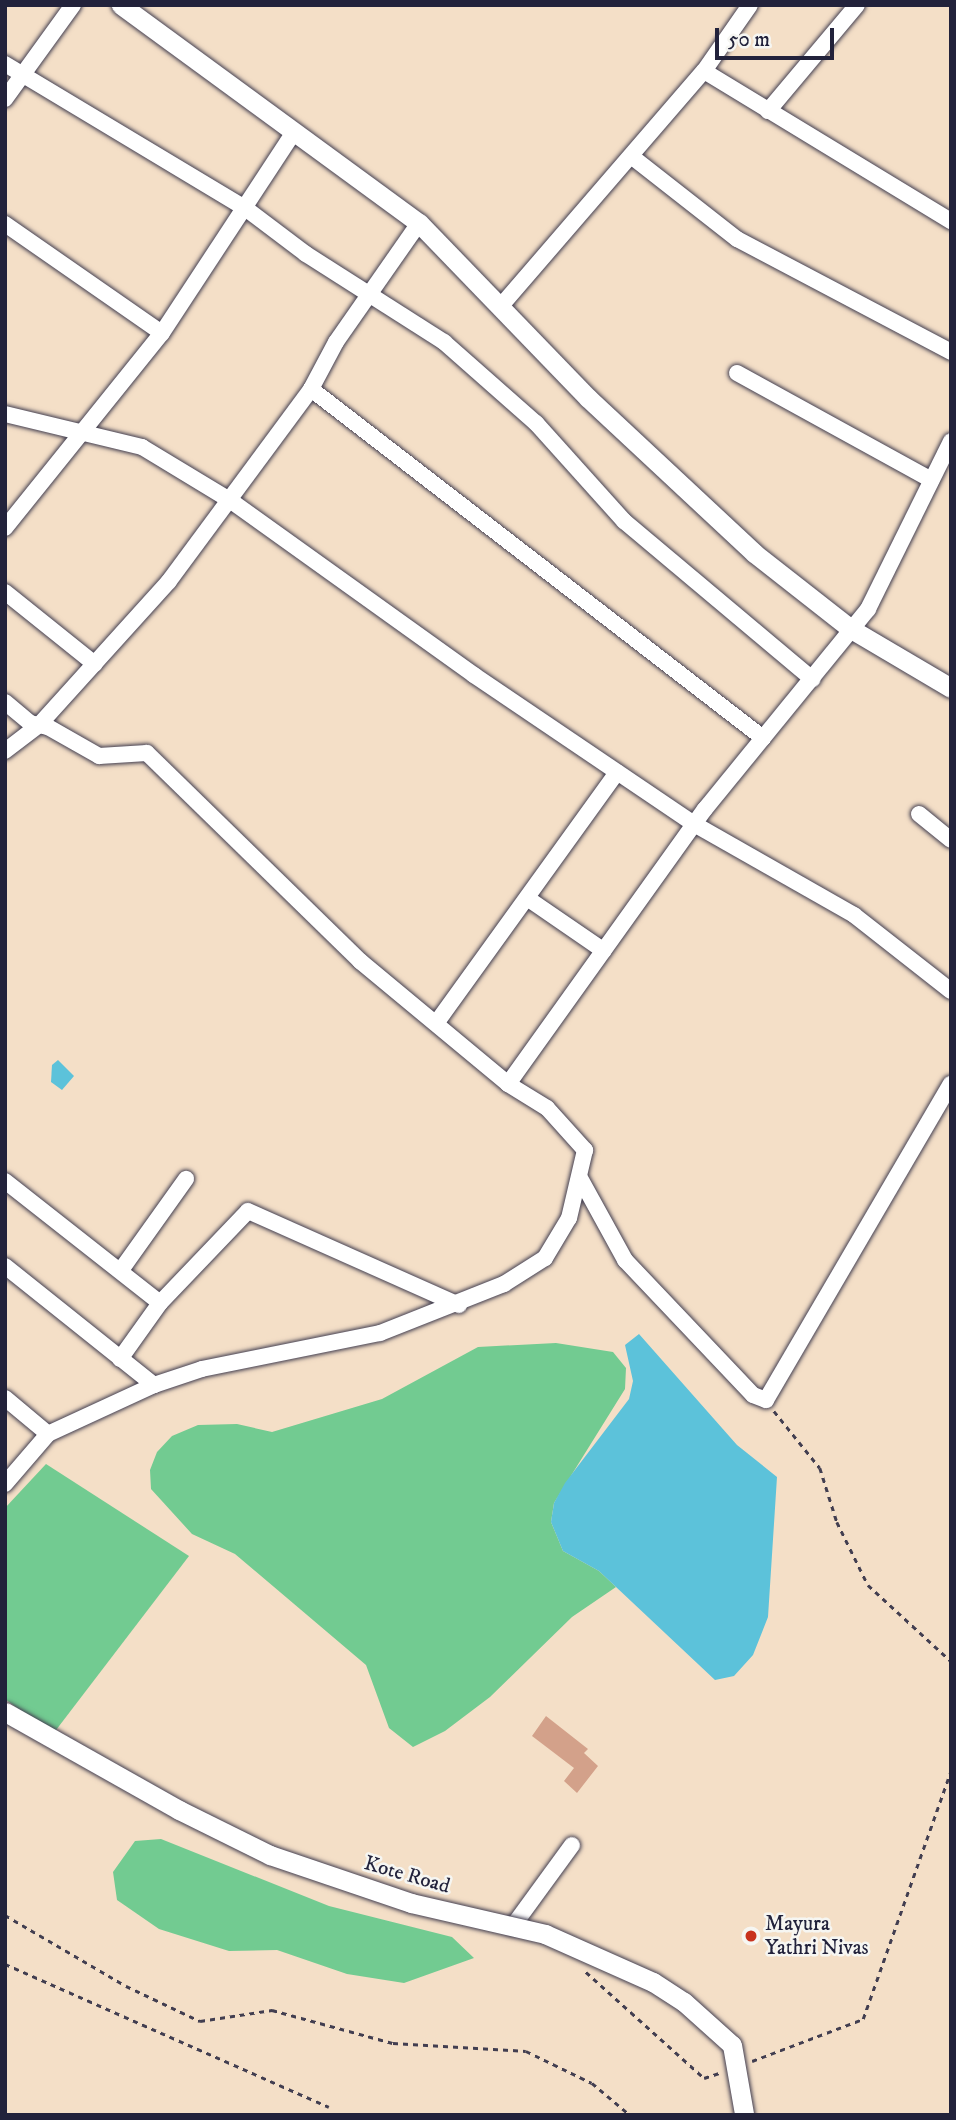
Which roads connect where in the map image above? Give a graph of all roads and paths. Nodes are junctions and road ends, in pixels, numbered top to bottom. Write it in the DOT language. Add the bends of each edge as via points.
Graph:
graph roads {
  1 [pos="73,5"];
  2 [pos="121,5"];
  3 [pos="750,5"];
  4 [pos="857,5"];
  5 [pos="5,64"];
  6 [pos="704,71"];
  7 [pos="21,77"];
  8 [pos="5,99"];
  9 [pos="768,111"];
  10 [pos="295,132"];
  11 [pos="631,156"];
  12 [pos="244,209"];
  13 [pos="951,221"];
  14 [pos="5,223"];
  15 [pos="419,223"];
  16 [pos="370,291"];
  17 [pos="500,307"];
  18 [pos="162,333"];
  19 [pos="951,352"];
  20 [pos="737,373"];
  21 [pos="311,388"];
  22 [pos="5,414"];
  23 [pos="83,432"];
  24 [pos="951,441"];
  25 [pos="932,480"];
  26 [pos="231,501"];
  27 [pos="7,522"];
  28 [pos="5,592"];
  29 [pos="851,629"];
  30 [pos="95,664"];
  31 [pos="812,679"];
  32 [pos="951,688"];
  33 [pos="5,702"];
  34 [pos="39,725"];
  35 [pos="763,738"];
  36 [pos="5,751"];
  37 [pos="617,772"];
  38 [pos="919,814"];
  39 [pos="694,824"];
  40 [pos="951,840"];
  41 [pos="527,898"];
  42 [pos="604,951"];
  43 [pos="951,991"];
  44 [pos="437,1022"];
  45 [pos="508,1084"];
  46 [pos="951,1084"];
  47 [pos="580,1178"];
  48 [pos="186,1179"];
  49 [pos="5,1181"];
  50 [pos="5,1266"];
  51 [pos="121,1270"];
  52 [pos="160,1303"];
  53 [pos="459,1305"];
  54 [pos="120,1359"];
  55 [pos="154,1385"];
  56 [pos="5,1398"];
  57 [pos="766,1400"];
  58 [pos="48,1434"];
  59 [pos="5,1484"];
  60 [pos="951,1661"];
  61 [pos="5,1713"];
  62 [pos="572,1845"];
  63 [pos="5,1915"];
  64 [pos="513,1926"];
  65 [pos="5,1964"];
  66 [pos="329,2107"];
  67 [pos="744,2114"];
  68 [pos="630,2115"];
  1 -- 7 [label="street"];
  2 -- 10 [label="street"];
  3 -- 6 [label="street"];
  4 -- 9 [label="street"];
  5 -- 7 [label="street"];
  6 -- 9 [label="street"];
  6 -- 11 [label="street"];
  7 -- 8 [label="street"];
  7 -- 12 [label="street"];
  9 -- 13 [label="street"];
  10 -- 12 [label="street"];
  10 -- 15 [label="street"];
  11 -- 17 [label="street"];
  11 -- 19 [label="street" via="737,239"];
  12 -- 16 [label="street"];
  12 -- 18 [label="street"];
  14 -- 18 [label="street"];
  15 -- 16 [label="street"];
  15 -- 17 [label="street"];
  16 -- 21 [label="street"];
  16 -- 31 [label="street" via="444,342 537,423 624,522"];
  17 -- 29 [label="street" via="706,509"];
  18 -- 23 [label="street"];
  20 -- 25 [label="street"];
  21 -- 26 [label="street"];
  21 -- 35 [label="street"];
  22 -- 23 [label="street"];
  23 -- 26 [label="street" via="142,447"];
  23 -- 27 [label="street"];
  24 -- 25 [label="street"];
  25 -- 29 [label="street" via="868,609"];
  26 -- 30 [label="street" via="169,581"];
  26 -- 37 [label="street"];
  28 -- 30 [label="street"];
  29 -- 31 [label="street"];
  29 -- 32 [label="street"];
  30 -- 34 [label="street"];
  31 -- 35 [label="street"];
  33 -- 34 [label="street"];
  34 -- 36 [label="street"];
  34 -- 44 [label="street" via="99,756 147,753 360,961"];
  35 -- 39 [label="street"];
  37 -- 39 [label="street"];
  37 -- 41 [label="street"];
  38 -- 40 [label="street"];
  39 -- 42 [label="street"];
  39 -- 43 [label="street" via="854,915"];
  41 -- 42 [label="street"];
  41 -- 44 [label="street"];
  42 -- 45 [label="street"];
  44 -- 45 [label="street"];
  45 -- 47 [label="street" via="547,1108 585,1150"];
  46 -- 57 [label="street"];
  47 -- 53 [label="street" via="569,1219 545,1258"];
  47 -- 57 [label="street" via="625,1260 752,1395"];
  48 -- 51 [label="street"];
  49 -- 51 [label="street"];
  50 -- 54 [label="street"];
  51 -- 52 [label="street"];
  52 -- 53 [label="street" via="248,1212"];
  52 -- 54 [label="street"];
  53 -- 55 [label="street" via="380,1333 202,1369"];
  54 -- 55 [label="street"];
  55 -- 58 [label="street"];
  56 -- 58 [label="street"];
  57 -- 60 [label="path" via="820,1468 837,1522 868,1584"];
  58 -- 59 [label="street"];
  61 -- 64 [label="street, Kote Road, bridge" via="270,1855 411,1903"];
  62 -- 64 [label="street"];
  63 -- 68 [label="path" via="126,1986 200,2021 272,2010 393,2043 526,2050 592,2083"];
  64 -- 67 [label="street, Kote Road, bridge" via="614,1961 705,2019 732,2045"];
  65 -- 66 [label="path"];
}
